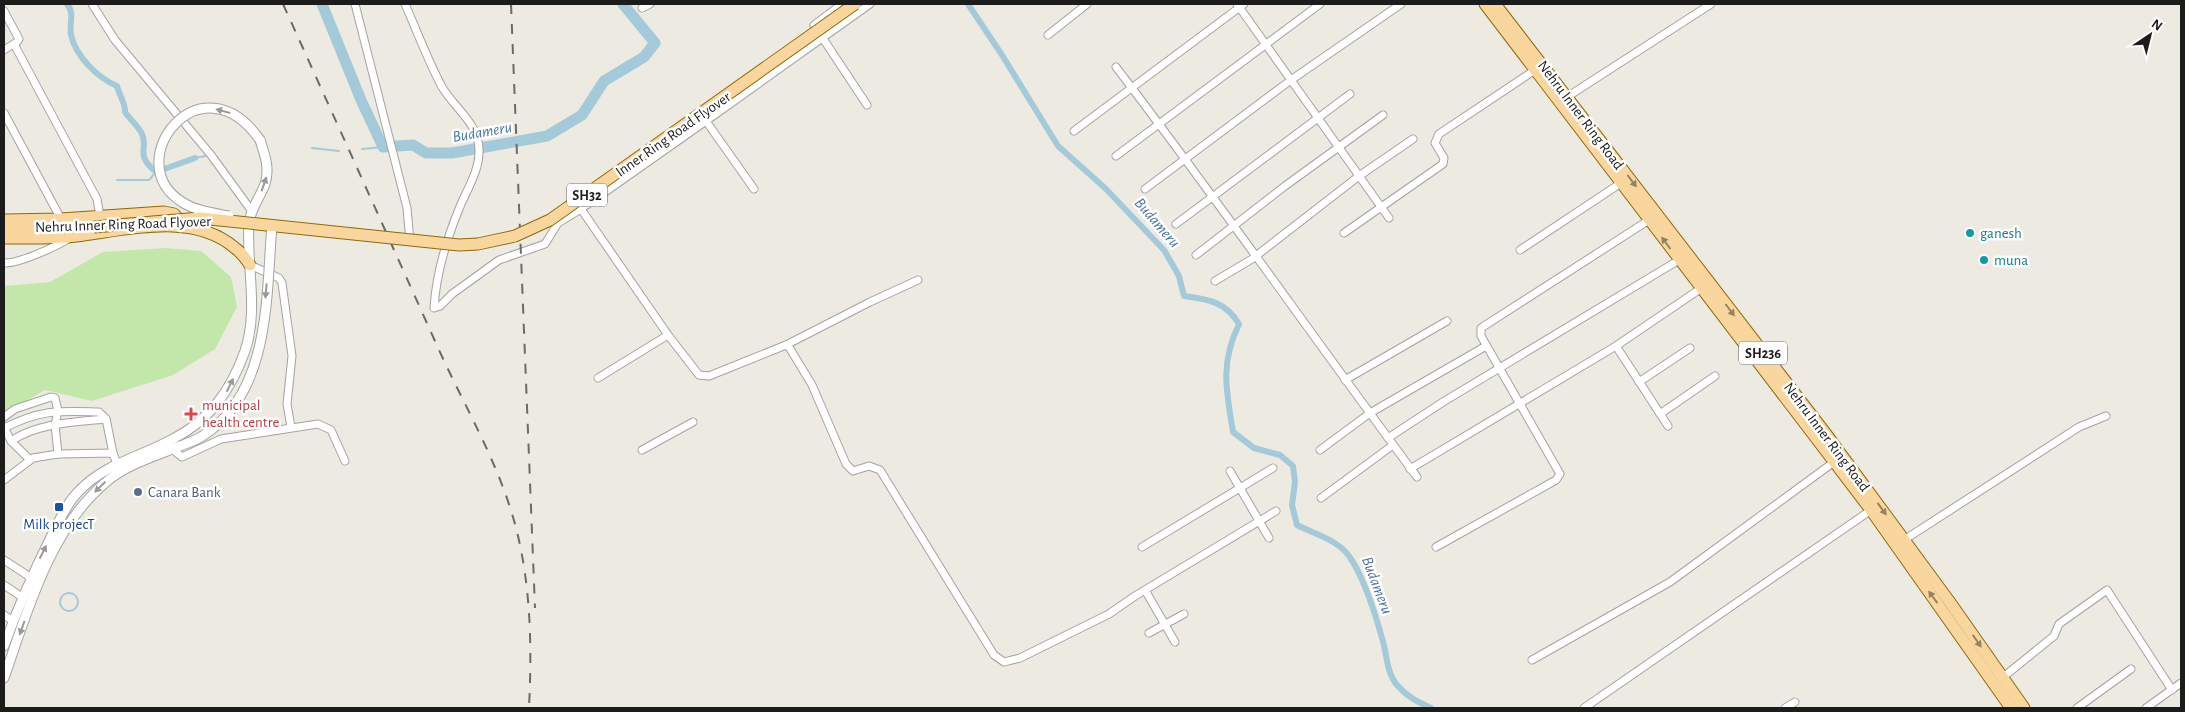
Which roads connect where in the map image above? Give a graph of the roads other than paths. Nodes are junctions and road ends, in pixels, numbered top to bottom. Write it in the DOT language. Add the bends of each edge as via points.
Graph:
graph roads {
  1 [pos="92,4"];
  2 [pos="355,4"];
  3 [pos="405,4"];
  4 [pos="650,4"];
  5 [pos="842,4"];
  6 [pos="855,4"];
  7 [pos="870,4"];
  8 [pos="1087,4"];
  9 [pos="1320,4"];
  10 [pos="1401,4"];
  11 [pos="1485,4"];
  12 [pos="1495,4"];
  13 [pos="1711,4"];
  14 [pos="1240,5"];
  15 [pos="642,8"];
  16 [pos="4,11"];
  17 [pos="1048,35"];
  18 [pos="823,37"];
  19 [pos="14,44"];
  20 [pos="1266,44"];
  21 [pos="4,50"];
  22 [pos="1116,67"];
  23 [pos="1535,70"];
  24 [pos="1291,80"];
  25 [pos="1132,88"];
  26 [pos="1350,94"];
  27 [pos="1567,97"];
  28 [pos="867,105"];
  29 [pos="4,113"];
  30 [pos="1383,115"];
  31 [pos="1317,117"];
  32 [pos="706,121"];
  33 [pos="1159,123"];
  34 [pos="1074,131"];
  35 [pos="1413,139"];
  36 [pos="1338,146"];
  37 [pos="1116,156"];
  38 [pos="1187,160"];
  39 [pos="1359,176"];
  40 [pos="1621,183"];
  41 [pos="754,188"];
  42 [pos="1145,189"];
  43 [pos="1212,196"];
  44 [pos="1381,207"];
  45 [pos="581,209"];
  46 [pos="251,210"];
  47 [pos="100,216"];
  48 [pos="1389,218"];
  49 [pos="62,219"];
  50 [pos="4,220"];
  51 [pos="1649,220"];
  52 [pos="1176,224"];
  53 [pos="270,225"];
  54 [pos="1233,226"];
  55 [pos="185,227"];
  56 [pos="4,228"];
  57 [pos="1344,233"];
  58 [pos="72,236"];
  59 [pos="4,238"];
  60 [pos="410,241"];
  61 [pos="1520,250"];
  62 [pos="1196,255"];
  63 [pos="1255,257"];
  64 [pos="1679,260"];
  65 [pos="4,263"];
  66 [pos="250,265"];
  67 [pos="918,280"];
  68 [pos="1215,281"];
  69 [pos="1705,286"];
  70 [pos="1447,321"];
  71 [pos="668,335"];
  72 [pos="786,345"];
  73 [pos="1486,346"];
  74 [pos="1616,346"];
  75 [pos="1690,348"];
  76 [pos="1500,369"];
  77 [pos="1715,376"];
  78 [pos="598,378"];
  79 [pos="1346,380"];
  80 [pos="1639,382"];
  81 [pos="1520,404"];
  82 [pos="58,411"];
  83 [pos="1370,414"];
  84 [pos="1660,414"];
  85 [pos="2106,416"];
  86 [pos="4,417"];
  87 [pos="106,419"];
  88 [pos="693,422"];
  89 [pos="55,426"];
  90 [pos="1668,426"];
  91 [pos="291,427"];
  92 [pos="6,433"];
  93 [pos="1388,438"];
  94 [pos="1393,445"];
  95 [pos="176,448"];
  96 [pos="642,450"];
  97 [pos="1320,450"];
  98 [pos="113,453"];
  99 [pos="58,454"];
  100 [pos="30,460"];
  101 [pos="345,461"];
  102 [pos="1834,462"];
  103 [pos="117,464"];
  104 [pos="1273,468"];
  105 [pos="1410,469"];
  106 [pos="1230,471"];
  107 [pos="1417,477"];
  108 [pos="4,480"];
  109 [pos="1240,487"];
  110 [pos="1321,498"];
  111 [pos="1871,510"];
  112 [pos="1276,511"];
  113 [pos="1260,521"];
  114 [pos="1269,538"];
  115 [pos="1904,540"];
  116 [pos="1142,547"];
  117 [pos="1436,547"];
  118 [pos="4,560"];
  119 [pos="30,577"];
  120 [pos="4,585"];
  121 [pos="1145,590"];
  122 [pos="22,597"];
  123 [pos="1184,614"];
  124 [pos="4,616"];
  125 [pos="13,621"];
  126 [pos="1164,624"];
  127 [pos="1148,633"];
  128 [pos="6,634"];
  129 [pos="1175,642"];
  130 [pos="4,646"];
  131 [pos="1532,660"];
  132 [pos="2131,669"];
  133 [pos="4,678"];
  134 [pos="2002,678"];
  135 [pos="2181,683"];
  136 [pos="2172,690"];
  137 [pos="1795,702"];
  138 [pos="1584,708"];
  139 [pos="1785,708"];
  140 [pos="2011,708"];
  141 [pos="2024,708"];
  142 [pos="2077,708"];
  143 [pos="2146,708"];
  1 -- 46 [label="street" via="115,40 211,155"];
  2 -- 60 [label="street" via="407,208"];
  3 -- 45 [label="street" via="443,88 470,122 478,140 474,176 448,236 439,268 434,308 499,260 545,244 558,223"];
  4 -- 15 [label="street"];
  5 -- 18 [label="street" via="814,25"];
  6 -- 60 [label="main road, Inner Ring Road Flyover / SH32, bridge" via="550,220 515,236 478,244"];
  7 -- 18 [label="street"];
  8 -- 17 [label="street"];
  9 -- 20 [label="street"];
  10 -- 24 [label="street"];
  11 -- 23 [label="main road, SH236"];
  12 -- 27 [label="main road, Nehru Inner Ring Road / SH236"];
  13 -- 27 [label="street"];
  14 -- 20 [label="street"];
  14 -- 25 [label="street"];
  16 -- 19 [label="street" via="19,39"];
  18 -- 28 [label="street"];
  18 -- 32 [label="street"];
  19 -- 21 [label="street"];
  19 -- 47 [label="street" via="97,199"];
  20 -- 24 [label="street"];
  20 -- 33 [label="street"];
  22 -- 25 [label="street"];
  23 -- 40 [label="main road, SH236"];
  23 -- 44 [label="street" via="1439,134 1435,143 1444,158 1443,164"];
  24 -- 31 [label="street"];
  24 -- 38 [label="street"];
  25 -- 33 [label="street"];
  25 -- 34 [label="street"];
  26 -- 31 [label="street"];
  27 -- 69 [label="main road, Nehru Inner Ring Road / SH236, one-way"];
  29 -- 49 [label="street"];
  30 -- 36 [label="street"];
  31 -- 36 [label="street"];
  31 -- 43 [label="street"];
  32 -- 41 [label="street"];
  32 -- 45 [label="street"];
  33 -- 37 [label="street"];
  33 -- 38 [label="street"];
  35 -- 39 [label="street"];
  36 -- 39 [label="street"];
  36 -- 54 [label="street"];
  38 -- 42 [label="street"];
  38 -- 43 [label="street"];
  39 -- 44 [label="street"];
  39 -- 63 [label="street"];
  40 -- 51 [label="main road, SH236"];
  40 -- 61 [label="street"];
  43 -- 52 [label="street"];
  43 -- 54 [label="street"];
  44 -- 48 [label="street"];
  44 -- 57 [label="street"];
  45 -- 71 [label="street"];
  46 -- 53 [label="street, one-way, bridge" via="265,184 266,157 260,140 235,115 217,109 182,116 171,126 160,150 160,166 166,185 181,202 196,209"];
  46 -- 66 [label="street"];
  47 -- 49 [label="main road"];
  47 -- 55 [label="main road" via="164,212 174,214"];
  49 -- 50 [label="main road"];
  64 -- 51 [label="main road, SH236, one-way"];
  51 -- 73 [label="street" via="1484,325 1480,332"];
  53 -- 56 [label="main road, Nehru Inner Ring Road Flyover, bridge" via="200,218 94,227"];
  53 -- 60 [label="main road, Inner Ring Road Flyover / SH32, bridge"];
  53 -- 95 [label="street, one-way, bridge" via="264,318 257,359 248,382 221,421 203,436"];
  54 -- 62 [label="street"];
  54 -- 63 [label="street"];
  55 -- 58 [label="main road"];
  55 -- 66 [label="main road" via="222,238 236,248"];
  58 -- 59 [label="main road"];
  58 -- 65 [label="street" via="33,256"];
  63 -- 68 [label="street"];
  63 -- 79 [label="street"];
  64 -- 69 [label="main road, SH236"];
  64 -- 76 [label="street"];
  66 -- 91 [label="street" via="279,278 282,283 292,356 287,404"];
  103 -- 66 [label="street, one-way" via="198,424 228,390 251,326"];
  67 -- 72 [label="street"];
  69 -- 74 [label="street"];
  69 -- 102 [label="main road, SH236"];
  69 -- 115 [label="main road, Nehru Inner Ring Road / SH236, one-way"];
  70 -- 79 [label="street"];
  71 -- 72 [label="street" via="703,376"];
  71 -- 78 [label="street"];
  72 -- 121 [label="street" via="812,385 846,464 853,471 869,466 880,470 998,660 1010,662 1020,658 1109,614"];
  73 -- 76 [label="street"];
  73 -- 83 [label="street"];
  74 -- 80 [label="street"];
  74 -- 81 [label="street"];
  75 -- 80 [label="street"];
  76 -- 81 [label="street"];
  76 -- 93 [label="street"];
  77 -- 84 [label="street"];
  79 -- 83 [label="street"];
  80 -- 84 [label="street"];
  81 -- 105 [label="street"];
  81 -- 117 [label="street" via="1559,471 1558,477"];
  82 -- 86 [label="street" via="57,401 51,397 15,409"];
  82 -- 87 [label="street" via="99,412"];
  82 -- 89 [label="street"];
  82 -- 92 [label="street" via="34,414"];
  83 -- 93 [label="street"];
  83 -- 97 [label="street"];
  84 -- 90 [label="street"];
  85 -- 115 [label="street" via="2079,427"];
  87 -- 89 [label="street"];
  87 -- 98 [label="street"];
  88 -- 96 [label="street"];
  89 -- 92 [label="street" via="22,434"];
  89 -- 99 [label="street"];
  91 -- 95 [label="street" via="221,439 182,457"];
  91 -- 101 [label="street" via="318,424 331,430"];
  92 -- 100 [label="street"];
  93 -- 94 [label="street"];
  94 -- 105 [label="street"];
  94 -- 110 [label="street"];
  95 -- 133 [label="street, one-way" via="112,478 72,517 29,609"];
  98 -- 99 [label="street"];
  98 -- 103 [label="street"];
  99 -- 100 [label="street"];
  100 -- 108 [label="street"];
  102 -- 111 [label="main road, SH236"];
  102 -- 131 [label="street" via="1670,582"];
  119 -- 103 [label="street, one-way" via="70,501 92,479"];
  104 -- 109 [label="street"];
  105 -- 107 [label="street"];
  106 -- 109 [label="street"];
  109 -- 113 [label="street"];
  109 -- 116 [label="street"];
  111 -- 138 [label="street"];
  140 -- 111 [label="main road, SH236, one-way"];
  112 -- 113 [label="street"];
  113 -- 114 [label="street"];
  113 -- 121 [label="street"];
  115 -- 134 [label="main road, Nehru Inner Ring Road / SH236, one-way"];
  118 -- 119 [label="street"];
  119 -- 122 [label="street"];
  120 -- 122 [label="street"];
  121 -- 126 [label="street"];
  122 -- 125 [label="street"];
  123 -- 126 [label="street"];
  124 -- 125 [label="street"];
  125 -- 128 [label="street"];
  126 -- 127 [label="street"];
  126 -- 129 [label="street"];
  128 -- 130 [label="street"];
  132 -- 142 [label="street"];
  134 -- 136 [label="street" via="2054,636 2059,624 2107,590"];
  134 -- 141 [label="main road, Nehru Inner Ring Road / SH236"];
  135 -- 136 [label="street"];
  136 -- 143 [label="street"];
  137 -- 139 [label="street"];
}
